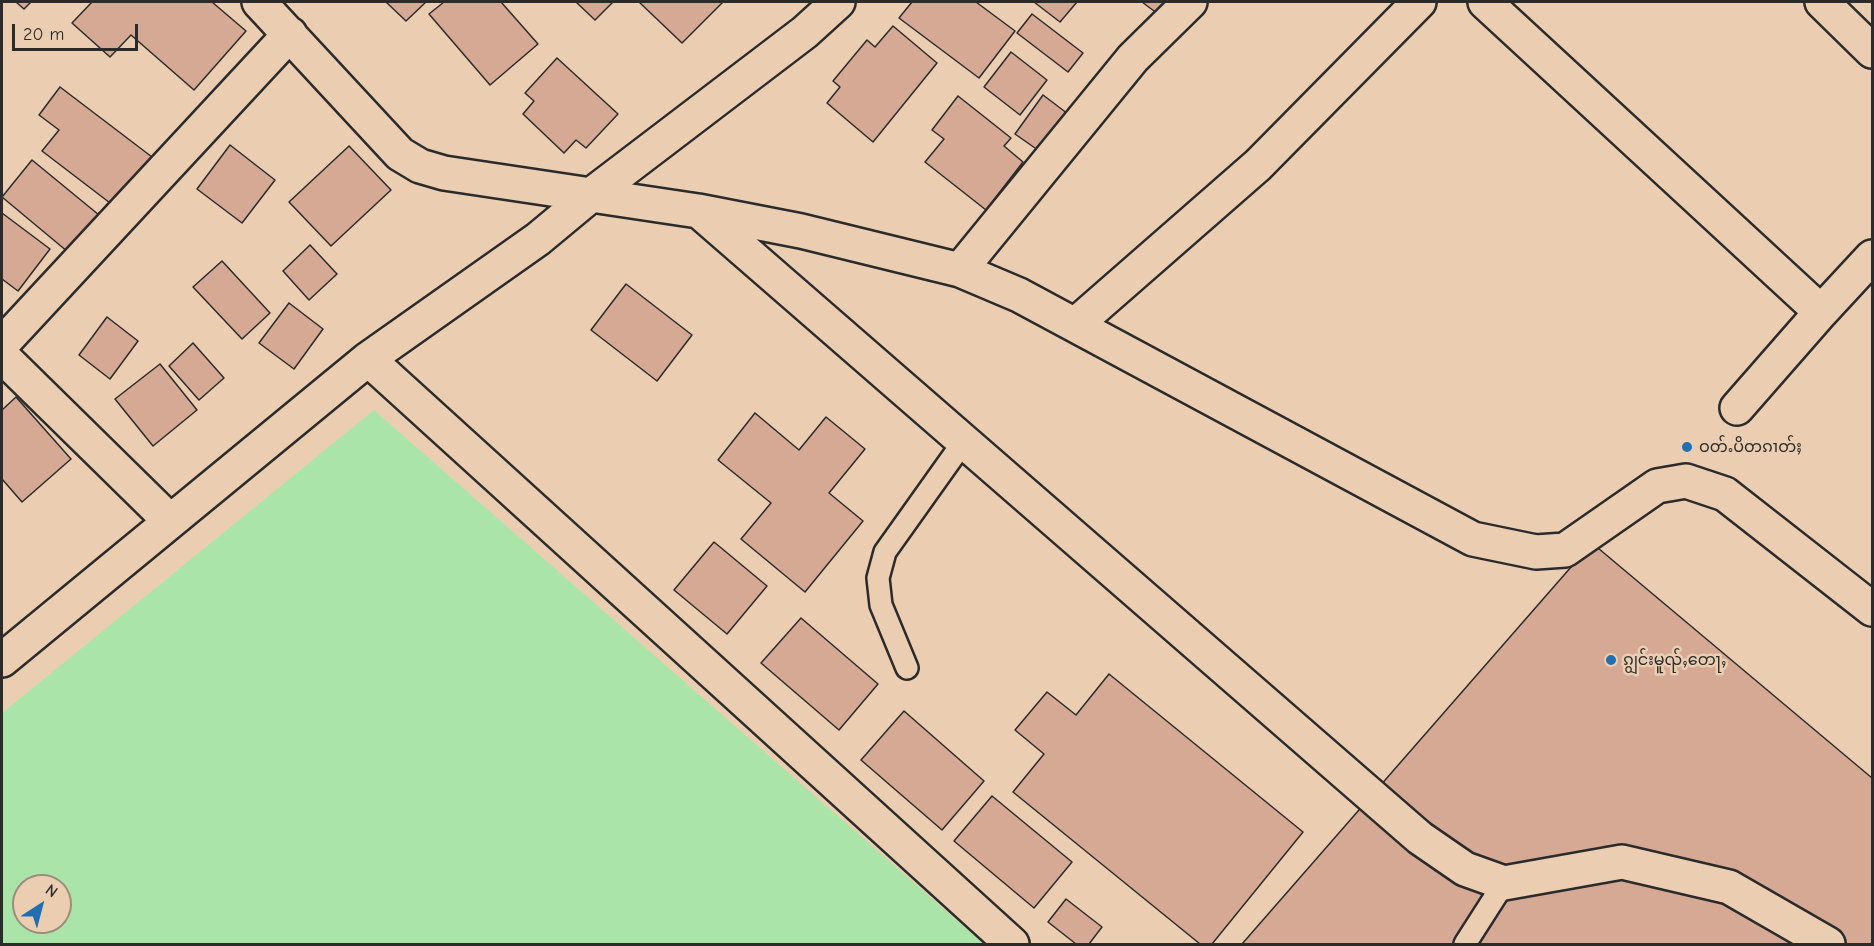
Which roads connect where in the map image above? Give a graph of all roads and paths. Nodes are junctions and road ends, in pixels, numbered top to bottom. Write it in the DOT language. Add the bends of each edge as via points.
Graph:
graph roads {
  1 [pos="259,2"];
  2 [pos="838,2"];
  3 [pos="1190,2"];
  4 [pos="1419,2"];
  5 [pos="1485,2"];
  6 [pos="1822,2"];
  7 [pos="290,34"];
  8 [pos="1872,51"];
  9 [pos="591,195"];
  10 [pos="698,211"];
  11 [pos="1872,257"];
  12 [pos="960,270"];
  13 [pos="1821,312"];
  14 [pos="1075,325"];
  15 [pos="2,344"];
  16 [pos="2,356"];
  17 [pos="368,359"];
  18 [pos="1737,408"];
  19 [pos="964,441"];
  20 [pos="170,522"];
  21 [pos="1872,609"];
  22 [pos="2,660"];
  23 [pos="907,668"];
  24 [pos="1504,883"];
  25 [pos="1012,945"];
  26 [pos="1465,945"];
  27 [pos="1828,945"];
  1 -- 7 [label="street"];
  2 -- 9 [label="street" via="805,32"];
  3 -- 12 [label="street" via="1133,58"];
  4 -- 14 [label="street" via="1258,165"];
  5 -- 13 [label="street"];
  6 -- 8 [label="street"];
  7 -- 9 [label="street" via="400,154 420,166"];
  7 -- 15 [label="street"];
  9 -- 10 [label="street"];
  9 -- 17 [label="street" via="538,239"];
  10 -- 12 [label="street" via="801,231"];
  10 -- 19 [label="street"];
  11 -- 13 [label="street"];
  12 -- 14 [label="street"];
  13 -- 18 [label="street"];
  14 -- 21 [label="street" via="1473,539 1536,552 1565,550 1657,486 1686,481 1725,494"];
  16 -- 20 [label="street"];
  17 -- 20 [label="street"];
  17 -- 25 [label="street"];
  19 -- 23 [label="lane" via="885,552 878,578 881,605"];
  19 -- 24 [label="street" via="1420,838 1466,869"];
  20 -- 22 [label="street"];
  24 -- 26 [label="lane"];
  24 -- 27 [label="street" via="1622,862 1729,887"];
}
